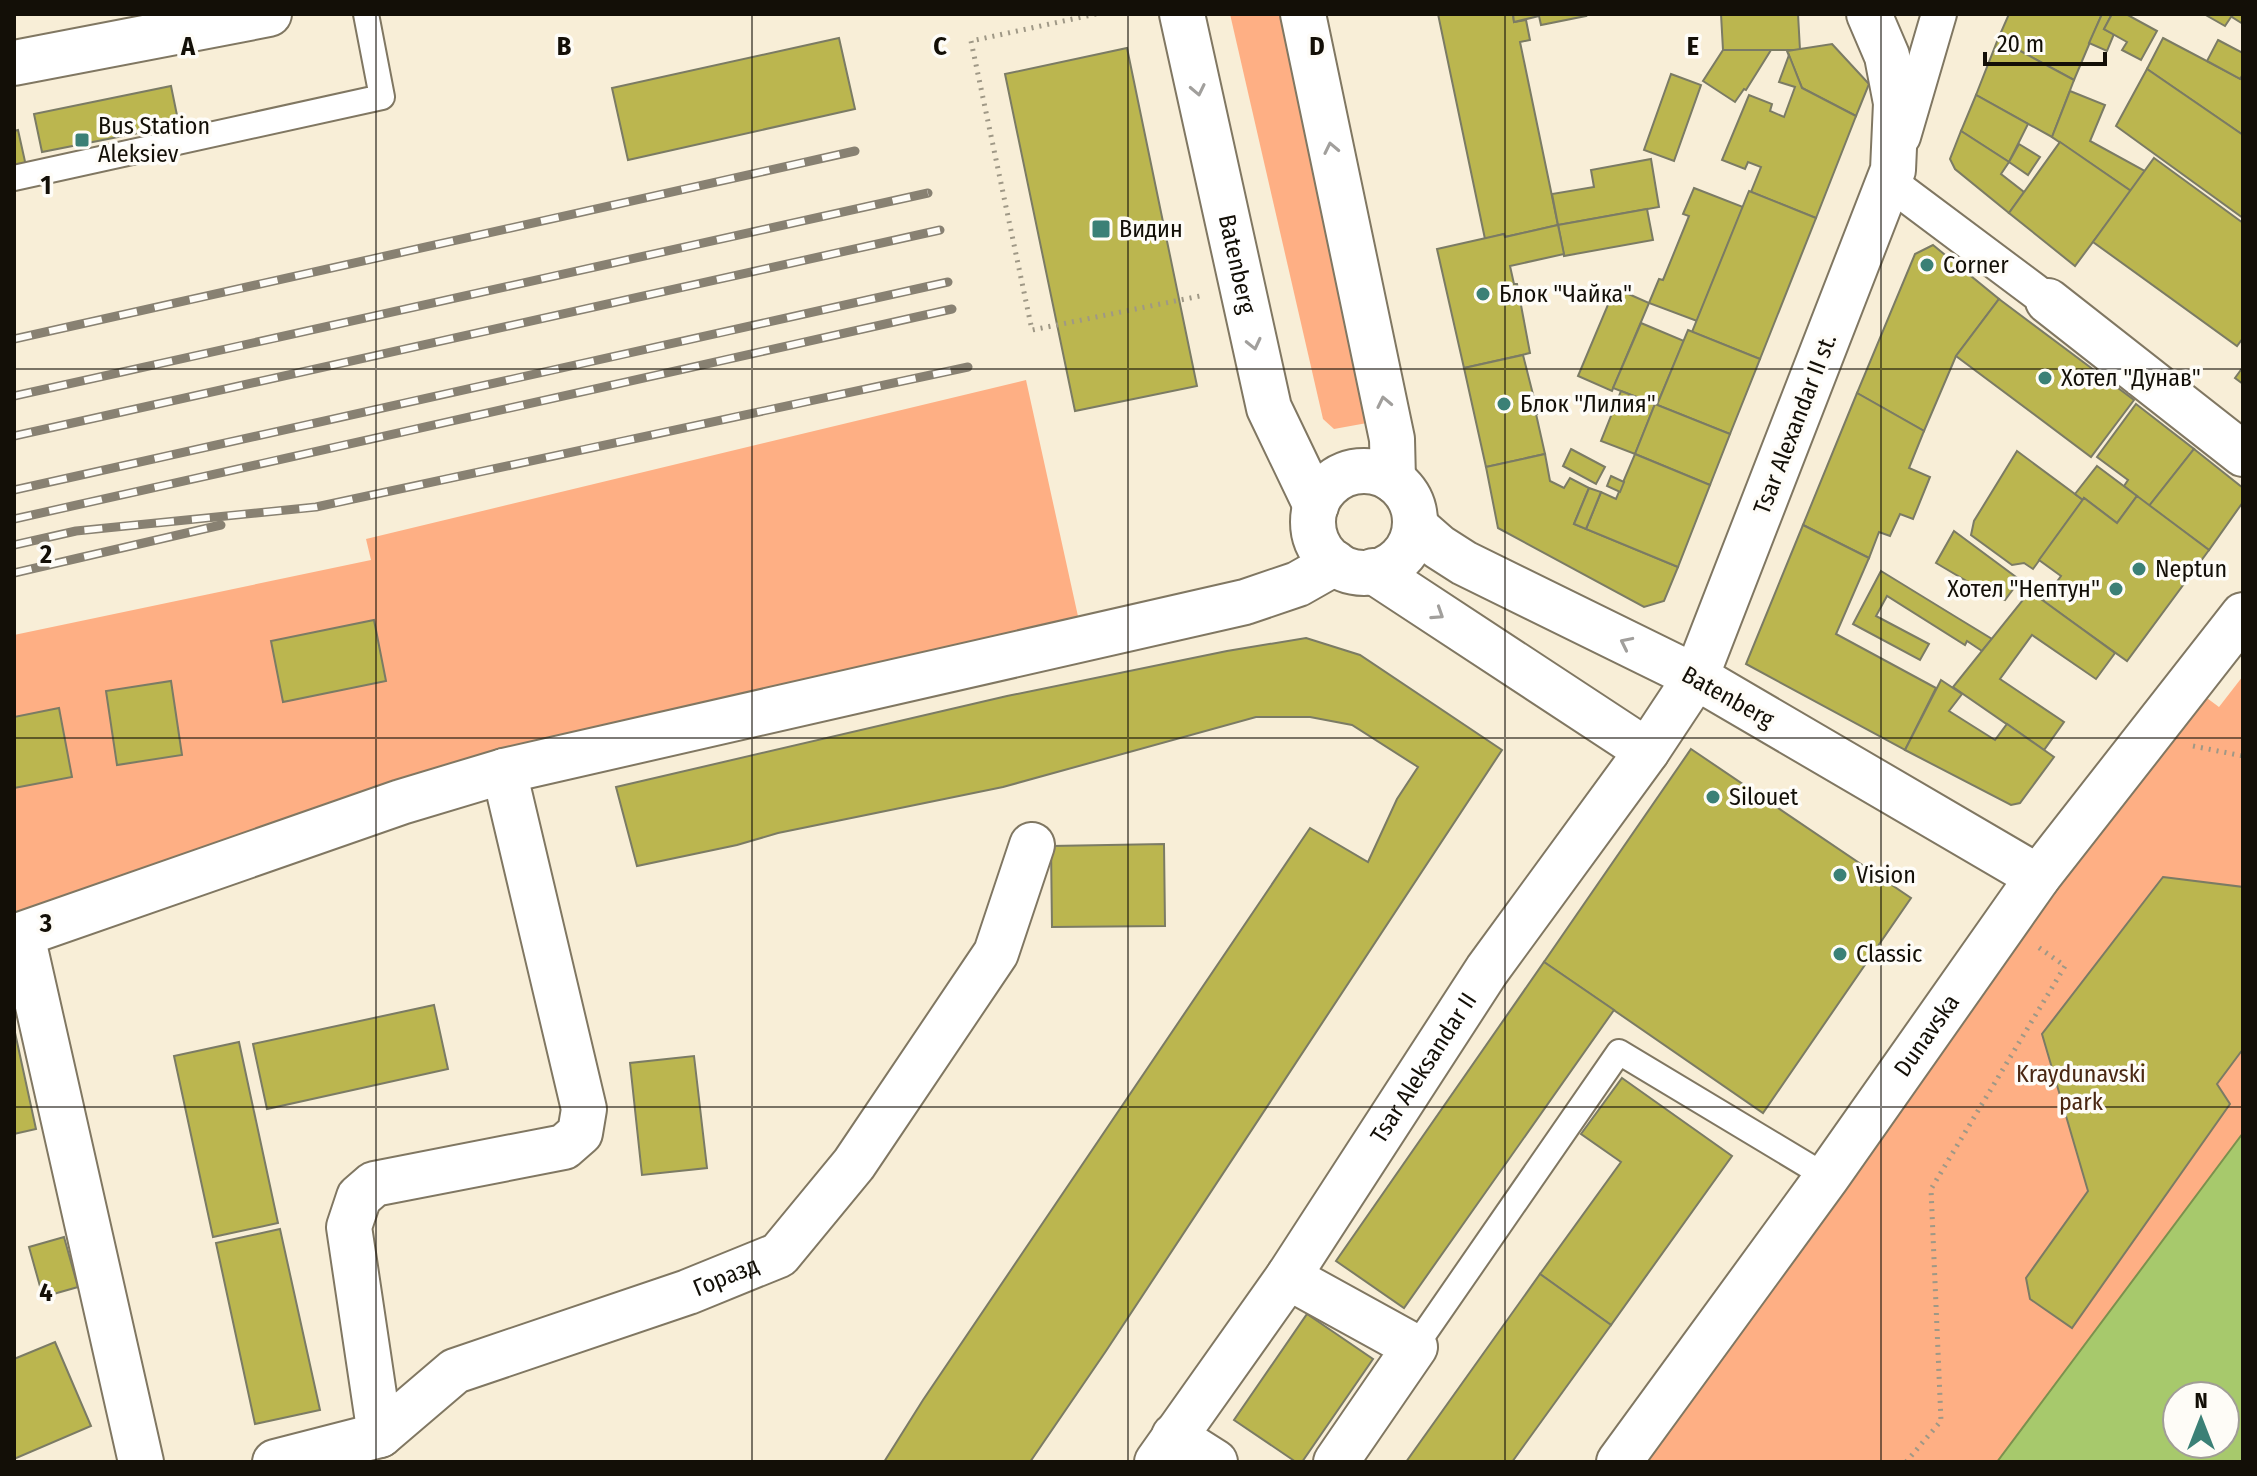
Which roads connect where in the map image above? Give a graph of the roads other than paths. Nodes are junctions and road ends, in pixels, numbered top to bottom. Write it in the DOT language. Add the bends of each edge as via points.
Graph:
graph roads {
  1 [pos="269,14"];
  2 [pos="366,14"];
  3 [pos="1182,14"];
  4 [pos="1303,14"];
  5 [pos="1869,14"];
  6 [pos="1939,14"];
  7 [pos="14,63"];
  8 [pos="1891,176"];
  9 [pos="14,178"];
  10 [pos="2048,301"];
  11 [pos="2243,454"];
  12 [pos="1393,480"];
  13 [pos="1316,506"];
  14 [pos="1415,526"];
  15 [pos="1354,567"];
  16 [pos="2243,615"];
  17 [pos="1696,677"];
  18 [pos="1647,751"];
  19 [pos="504,771"];
  20 [pos="1032,845"];
  21 [pos="2038,877"];
  22 [pos="18,936"];
  23 [pos="1827,1177"];
  24 [pos="1288,1277"];
  25 [pos="1415,1347"];
  26 [pos="380,1435"];
  27 [pos="1166,1449"];
  28 [pos="141,1462"];
  29 [pos="275,1462"];
  30 [pos="1215,1462"];
  31 [pos="1336,1462"];
  32 [pos="1619,1462"];
  1 -- 7 [label="street"];
  2 -- 9 [label="lane" via="382,97"];
  3 -- 13 [label="street, Batenberg, one-way" via="1269,408"];
  12 -- 4 [label="street, one-way" via="1392,439"];
  5 -- 8 [label="street, Tsar Alexandar II st." via="1887,56 1896,103"];
  6 -- 8 [label="street"];
  8 -- 10 [label="street"];
  8 -- 17 [label="street, Tsar Alexandar II st."];
  10 -- 11 [label="street"];
  12 -- 13 [label="street" via="1379,473 1348,474 1334,480"];
  12 -- 14 [label="street" via="1411,500"];
  13 -- 15 [label="street" via="1313,520 1321,550"];
  14 -- 15 [label="street" via="1412,541 1391,565"];
  17 -- 14 [label="street, Batenberg, one-way" via="1464,563"];
  15 -- 18 [label="street, one-way"];
  15 -- 19 [label="street" via="1245,602"];
  16 -- 21 [label="street, Dunavska"];
  17 -- 18 [label="street, Tsar Aleksandar II"];
  17 -- 21 [label="street, Batenberg"];
  18 -- 24 [label="street, Tsar Aleksandar II" via="1487,970"];
  19 -- 22 [label="street"];
  19 -- 26 [label="street" via="584,1109 580,1133 564,1147 374,1184 359,1197 349,1227"];
  20 -- 26 [label="street, Горазд" via="996,953 854,1164 779,1255 688,1292 455,1371"];
  21 -- 23 [label="street, Dunavska"];
  22 -- 28 [label="street"];
  23 -- 25 [label="lane" via="1619,1052"];
  23 -- 32 [label="street, Dunavska"];
  24 -- 25 [label="street"];
  24 -- 27 [label="street, Tsar Aleksandar II"];
  25 -- 31 [label="street"];
  26 -- 29 [label="street, Горазд"];
  27 -- 30 [label="street"];
}
